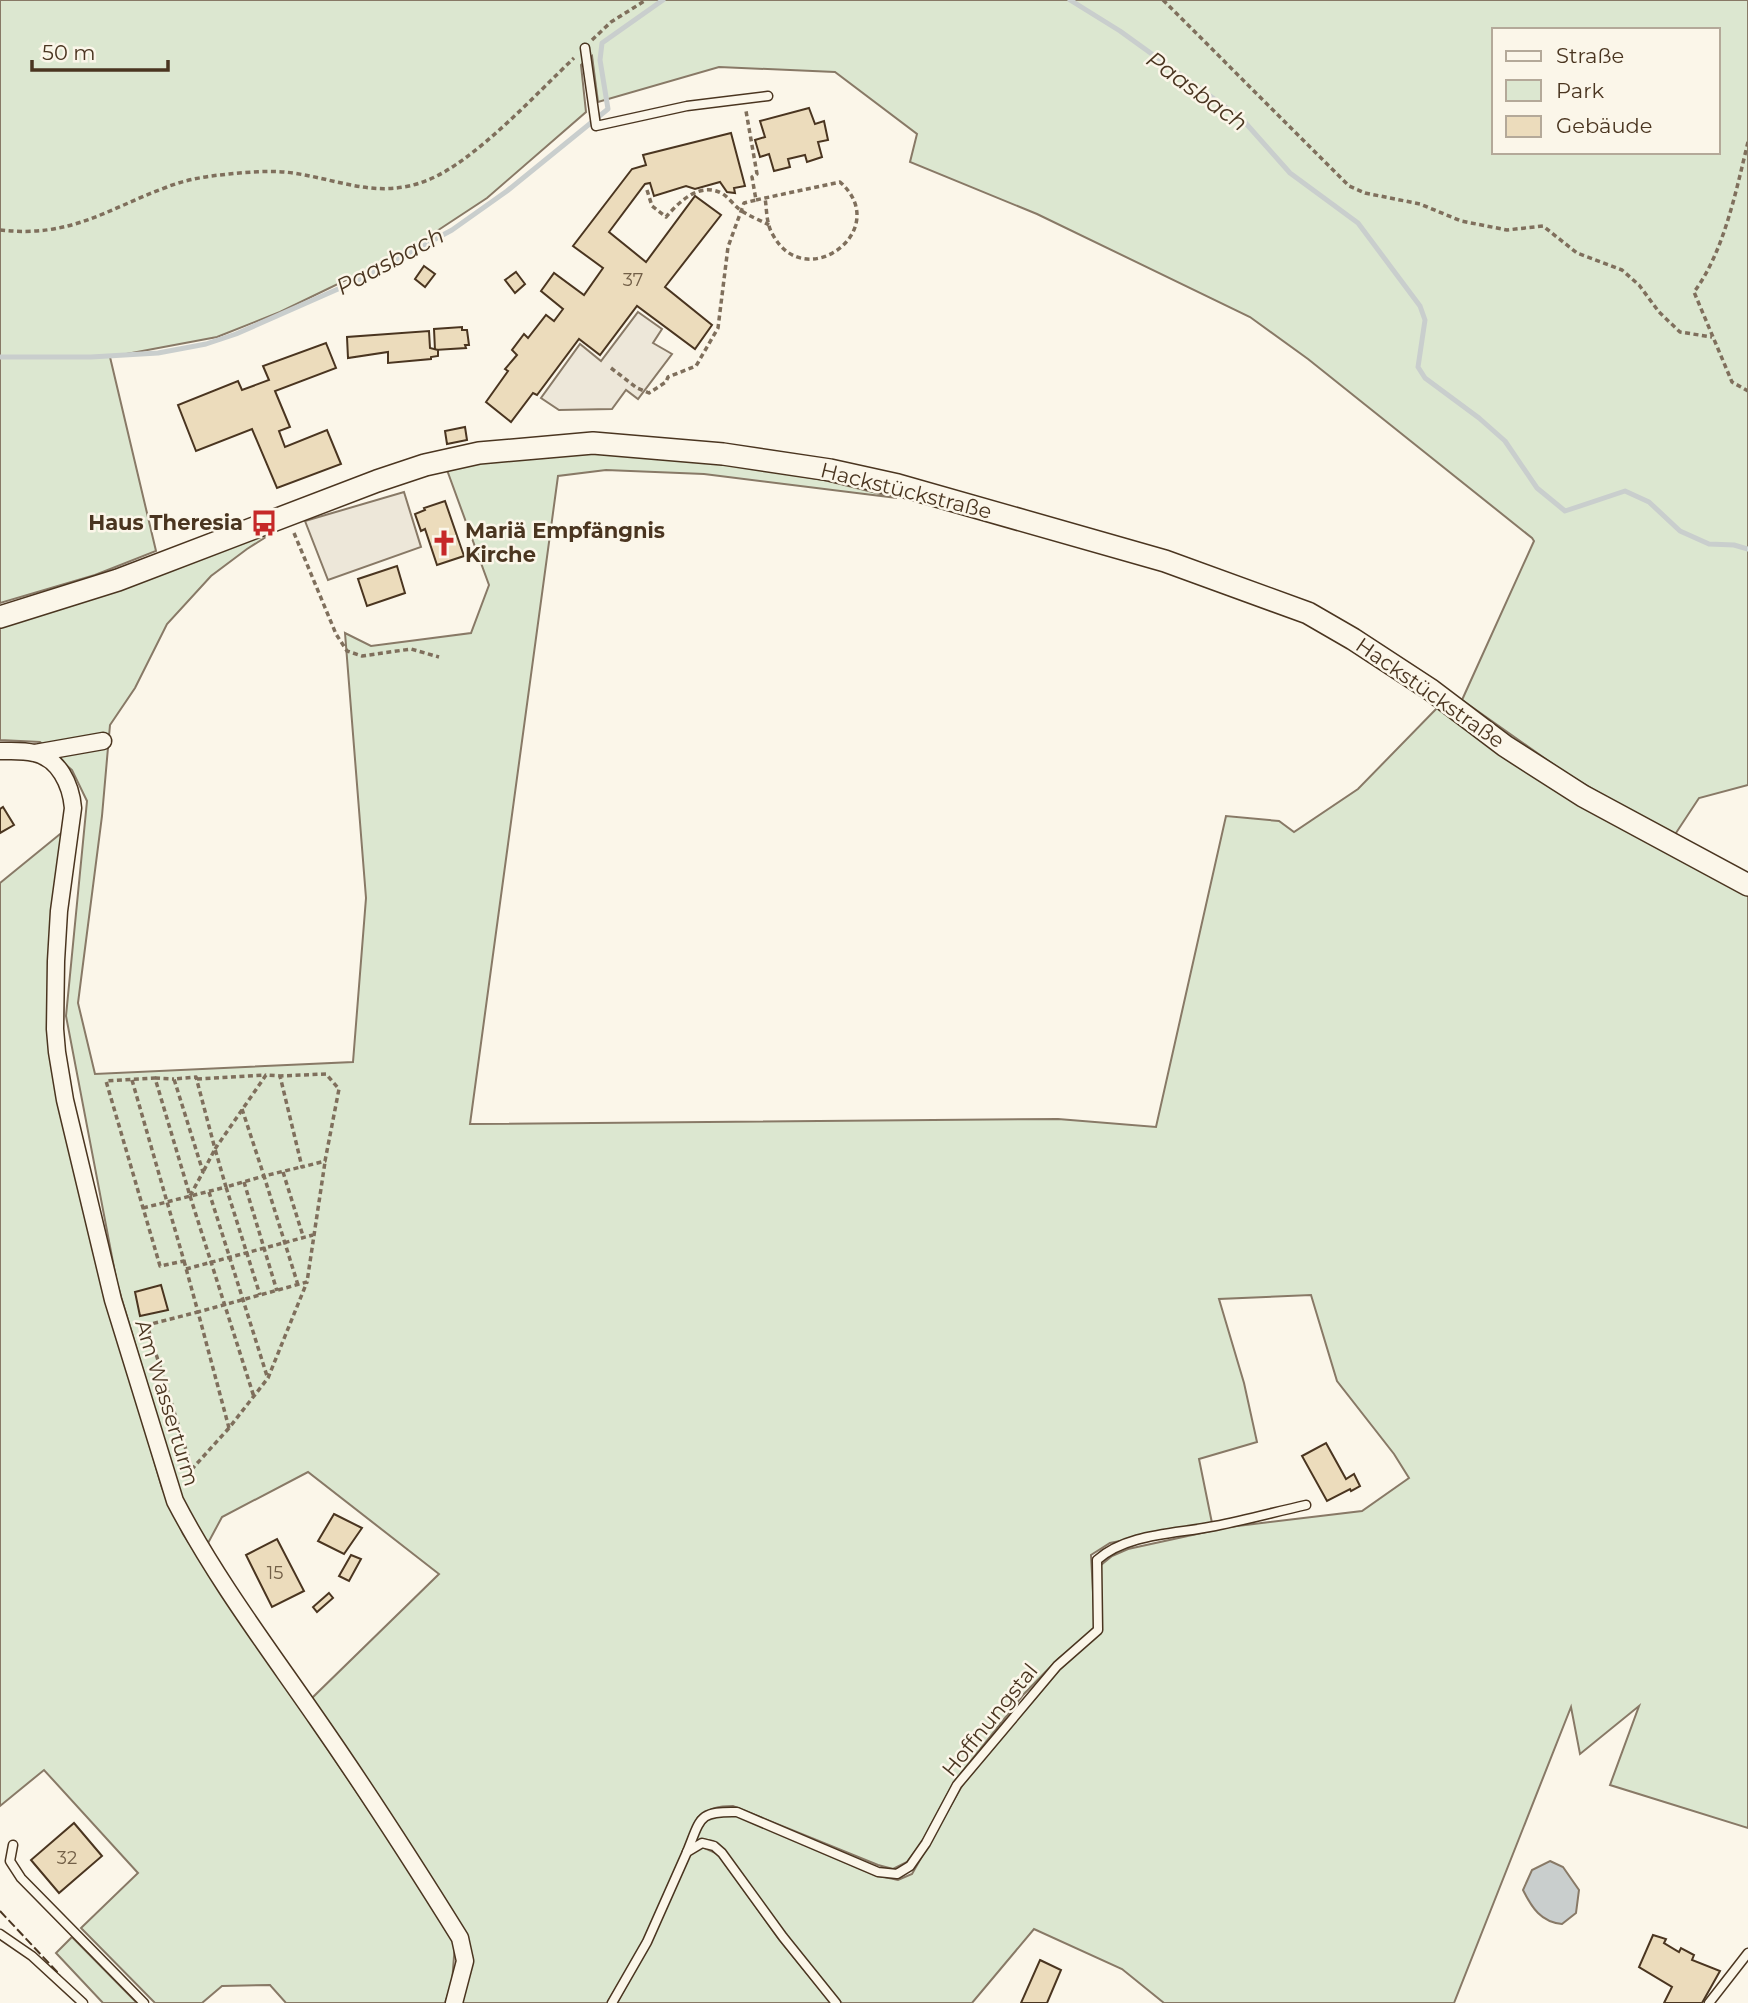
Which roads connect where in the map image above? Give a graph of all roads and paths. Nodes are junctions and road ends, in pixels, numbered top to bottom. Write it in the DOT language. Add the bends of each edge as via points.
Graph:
graph roads {
  1 [pos="646,0"];
  2 [pos="1163,0"];
  3 [pos="585,48"];
  4 [pos="768,96"];
  5 [pos="744,100"];
  6 [pos="1748,142"];
  7 [pos="647,190"];
  8 [pos="765,198"];
  9 [pos="756,200"];
  10 [pos="741,211"];
  11 [pos="769,225"];
  12 [pos="0,230"];
  13 [pos="1712,337"];
  14 [pos="611,368"];
  15 [pos="1748,391"];
  16 [pos="286,514"];
  17 [pos="0,617"];
  18 [pos="439,657"];
  19 [pos="103,741"];
  20 [pos="0,751"];
  21 [pos="36,753"];
  22 [pos="1748,884"];
  23 [pos="266,1075"];
  24 [pos="280,1076"];
  25 [pos="155,1078"];
  26 [pos="174,1079"];
  27 [pos="197,1079"];
  28 [pos="132,1080"];
  29 [pos="242,1109"];
  30 [pos="215,1149"];
  31 [pos="325,1161"];
  32 [pos="302,1167"];
  33 [pos="203,1172"];
  34 [pos="283,1172"];
  35 [pos="264,1176"];
  36 [pos="244,1182"];
  37 [pos="226,1187"];
  38 [pos="209,1192"];
  39 [pos="190,1196"];
  40 [pos="167,1201"];
  41 [pos="143,1208"];
  42 [pos="313,1235"];
  43 [pos="303,1236"];
  44 [pos="284,1241"];
  45 [pos="265,1247"];
  46 [pos="247,1252"];
  47 [pos="230,1256"];
  48 [pos="184,1261"];
  49 [pos="209,1262"];
  50 [pos="186,1269"];
  51 [pos="307,1282"];
  52 [pos="298,1285"];
  53 [pos="277,1291"];
  54 [pos="260,1295"];
  55 [pos="242,1300"];
  56 [pos="224,1306"];
  57 [pos="198,1312"];
  58 [pos="268,1378"];
  59 [pos="254,1398"];
  60 [pos="229,1428"];
  61 [pos="1306,1505"];
  62 [pos="13,1845"];
  63 [pos="687,1852"];
  64 [pos="0,1934"];
  65 [pos="1748,1953"];
  66 [pos="83,2003"];
  67 [pos="144,2003"];
  68 [pos="454,2003"];
  69 [pos="612,2003"];
  70 [pos="836,2003"];
  71 [pos="1709,2003"];
  1 -- 3 [label="path" via="611,22"];
  2 -- 13 [label="path" via="1349,186 1365,194 1420,204 1461,221 1507,230 1542,226 1577,253 1622,270 1680,332"];
  3 -- 5 [label="lane" via="596,126 687,106"];
  3 -- 12 [label="path" via="493,134 443,172 419,183 376,190 290,172 226,174 166,187 72,226 46,231"];
  4 -- 5 [label="lane"];
  5 -- 9 [label="path" via="757,174 752,177"];
  6 -- 13 [label="path" via="1708,273 1694,292"];
  7 -- 10 [label="path" via="652,206 666,217 681,200 710,189"];
  8 -- 9 [label="path"];
  8 -- 11 [label="path"];
  8 -- 11 [label="path" via="840,182 857,207 849,240 836,253 819,259 798,257 784,248"];
  9 -- 10 [label="path" via="744,203"];
  10 -- 11 [label="path"];
  10 -- 14 [label="path" via="728,247 718,328 696,366 668,377 649,393"];
  13 -- 15 [label="path" via="1732,382"];
  16 -- 17 [label="street, Hackstückstraße" via="118,580"];
  16 -- 18 [label="path" via="347,651 362,656 411,649"];
  16 -- 22 [label="street, Hackstückstraße" via="425,465 479,453 593,443 723,454 898,485 1164,561 1308,613 1376,653 1583,796"];
  19 -- 21 [label="street"];
  20 -- 21 [label="street"];
  21 -- 68 [label="street, Am Wasserturm" via="51,761 72,791 56,961 55,1029 65,1100 113,1300 175,1501 244,1614 460,1938 466,1961"];
  23 -- 24 [label="path"];
  23 -- 27 [label="path"];
  23 -- 29 [label="path"];
  24 -- 31 [label="path" via="326,1074 339,1089"];
  24 -- 32 [label="path"];
  25 -- 26 [label="path"];
  25 -- 28 [label="path"];
  25 -- 39 [label="path"];
  26 -- 27 [label="path"];
  26 -- 33 [label="path"];
  27 -- 30 [label="path"];
  28 -- 40 [label="path"];
  28 -- 41 [label="path" via="106,1082"];
  29 -- 30 [label="path"];
  29 -- 35 [label="path"];
  30 -- 33 [label="path"];
  30 -- 37 [label="path"];
  31 -- 32 [label="path"];
  31 -- 42 [label="path"];
  32 -- 34 [label="path"];
  33 -- 39 [label="path"];
  34 -- 35 [label="path"];
  34 -- 43 [label="path"];
  35 -- 36 [label="path"];
  35 -- 44 [label="path"];
  36 -- 37 [label="path"];
  36 -- 45 [label="path"];
  37 -- 38 [label="path"];
  37 -- 46 [label="path"];
  38 -- 39 [label="path"];
  38 -- 47 [label="path"];
  39 -- 40 [label="path"];
  39 -- 49 [label="path"];
  40 -- 41 [label="path"];
  40 -- 48 [label="path"];
  41 -- 48 [label="path" via="160,1266"];
  42 -- 43 [label="path"];
  42 -- 51 [label="path"];
  43 -- 44 [label="path"];
  44 -- 45 [label="path"];
  44 -- 52 [label="path"];
  45 -- 46 [label="path"];
  45 -- 53 [label="path"];
  46 -- 47 [label="path"];
  46 -- 54 [label="path"];
  47 -- 49 [label="path"];
  47 -- 55 [label="path"];
  48 -- 50 [label="path"];
  49 -- 50 [label="path"];
  49 -- 56 [label="path"];
  50 -- 57 [label="path"];
  51 -- 52 [label="path"];
  51 -- 58 [label="path"];
  52 -- 53 [label="path"];
  53 -- 54 [label="path"];
  54 -- 55 [label="path"];
  55 -- 56 [label="path"];
  55 -- 58 [label="path"];
  56 -- 57 [label="path"];
  56 -- 59 [label="path"];
  57 -- 60 [label="path"];
  57 -- 60 [label="path" via="147,1325 192,1469"];
  58 -- 59 [label="path"];
  59 -- 60 [label="path"];
  61 -- 63 [label="lane, Hoffnungstal" via="1140,1539 1110,1549 1097,1560 1098,1630 1057,1665 965,1775 926,1843 910,1866 897,1874 878,1872 737,1812 713,1811 702,1819"];
  62 -- 67 [label="lane" via="10,1861 21,1878"];
  63 -- 69 [label="lane" via="647,1942"];
  63 -- 70 [label="lane" via="702,1843 722,1853"];
  64 -- 66 [label="lane" via="33,1956"];
  65 -- 71 [label="lane"];
}
